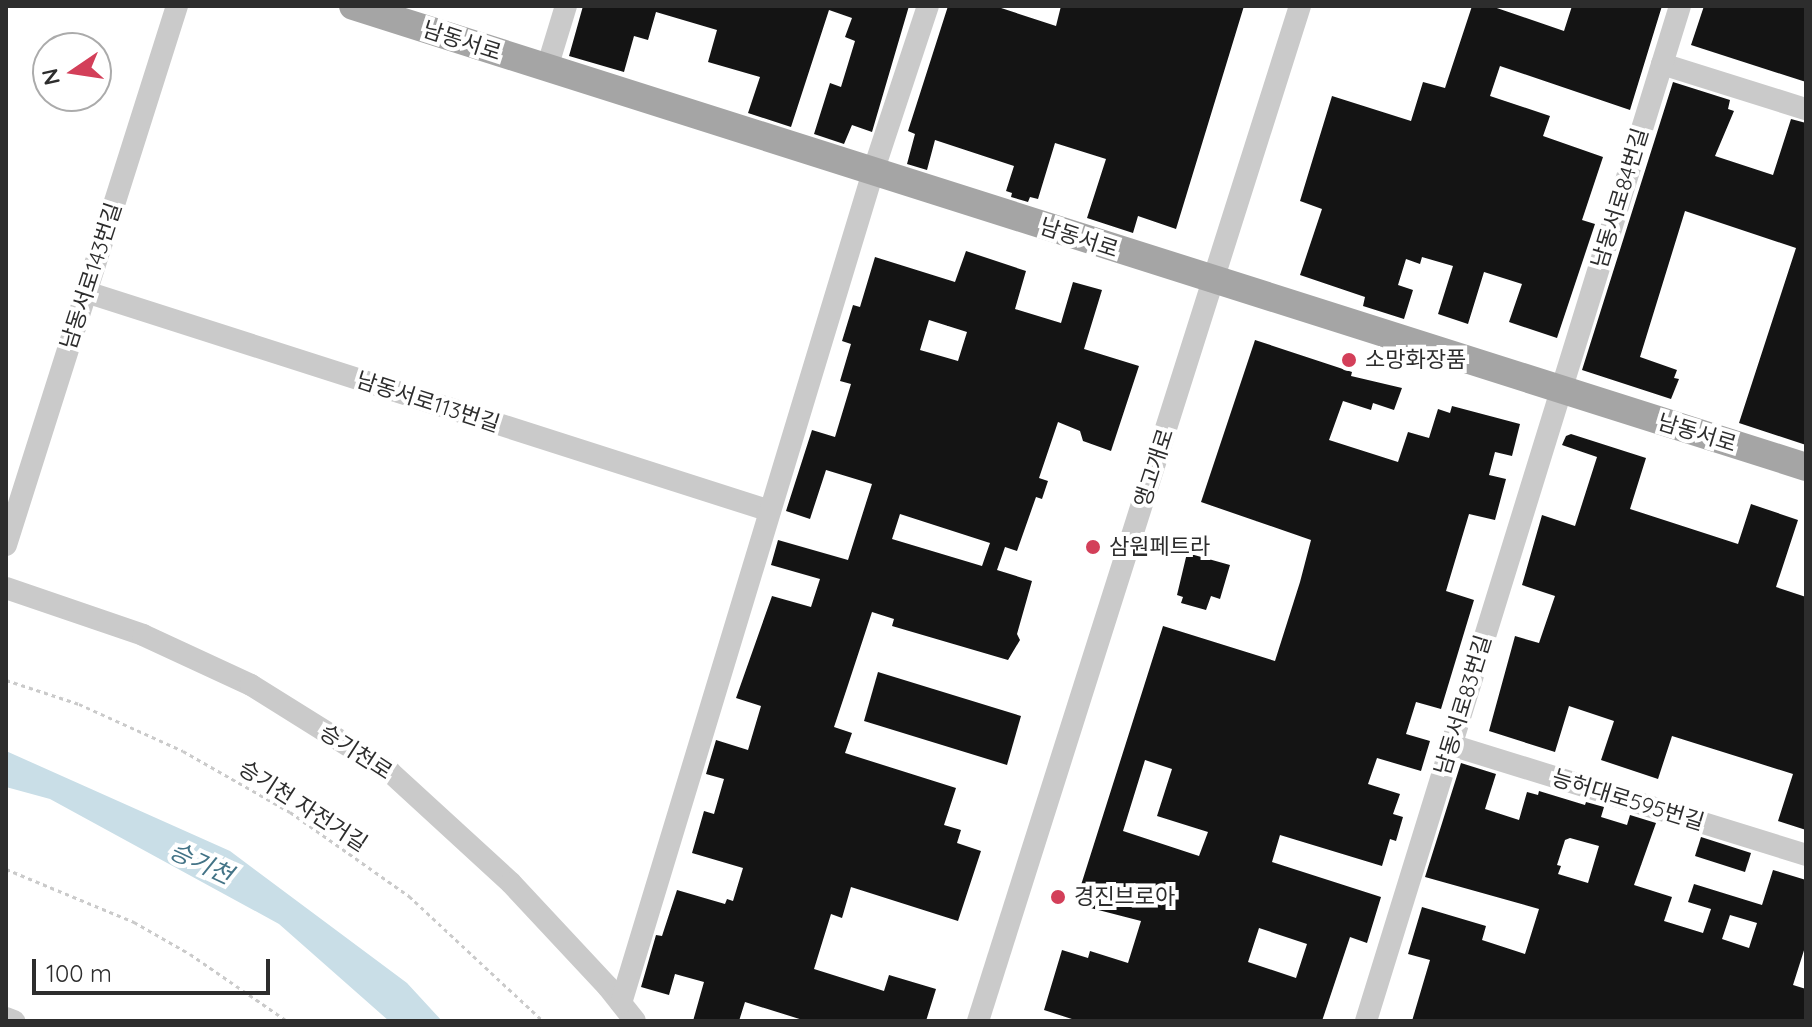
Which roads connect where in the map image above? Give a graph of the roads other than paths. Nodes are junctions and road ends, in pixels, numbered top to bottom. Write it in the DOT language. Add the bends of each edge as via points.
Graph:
graph roads {
  1 [pos="177,6"];
  2 [pos="353,6"];
  3 [pos="566,6"];
  4 [pos="928,6"];
  5 [pos="1300,6"];
  6 [pos="1680,6"];
  7 [pos="1662,64"];
  8 [pos="547,68"];
  9 [pos="1806,109"];
  10 [pos="873,172"];
  11 [pos="1213,280"];
  12 [pos="86,292"];
  13 [pos="1560,390"];
  14 [pos="1806,467"];
  15 [pos="770,511"];
  16 [pos="6,545"];
  17 [pos="6,588"];
  18 [pos="1451,745"];
  19 [pos="1806,855"];
  20 [pos="621,1003"];
  21 [pos="6,1018"];
  22 [pos="14,1021"];
  23 [pos="635,1021"];
  24 [pos="978,1021"];
  25 [pos="1366,1021"];
  1 -- 12 [label="street, 남동서로143번길"];
  2 -- 8 [label="main road, 남동서로"];
  3 -- 8 [label="street"];
  4 -- 10 [label="street"];
  5 -- 11 [label="street, 앵고개로"];
  6 -- 7 [label="street, 남동서로84번길"];
  7 -- 9 [label="street"];
  7 -- 13 [label="street, 남동서로84번길"];
  8 -- 10 [label="main road, 남동서로"];
  10 -- 11 [label="main road, 남동서로"];
  10 -- 15 [label="street"];
  11 -- 13 [label="main road, 남동서로"];
  11 -- 24 [label="street, 앵고개로"];
  12 -- 15 [label="street, 남동서로113번길"];
  12 -- 16 [label="street, 남동서로143번길"];
  13 -- 14 [label="main road, 남동서로"];
  13 -- 18 [label="street, 남동서로83번길"];
  15 -- 20 [label="street"];
  17 -- 20 [label="street, 승기천로" via="143,635 251,685 390,772 511,883"];
  18 -- 19 [label="street, 능허대로595번길"];
  18 -- 25 [label="street, 남동서로83번길"];
  20 -- 23 [label="street, 승기천로"];
  21 -- 22 [label="street"];
}
